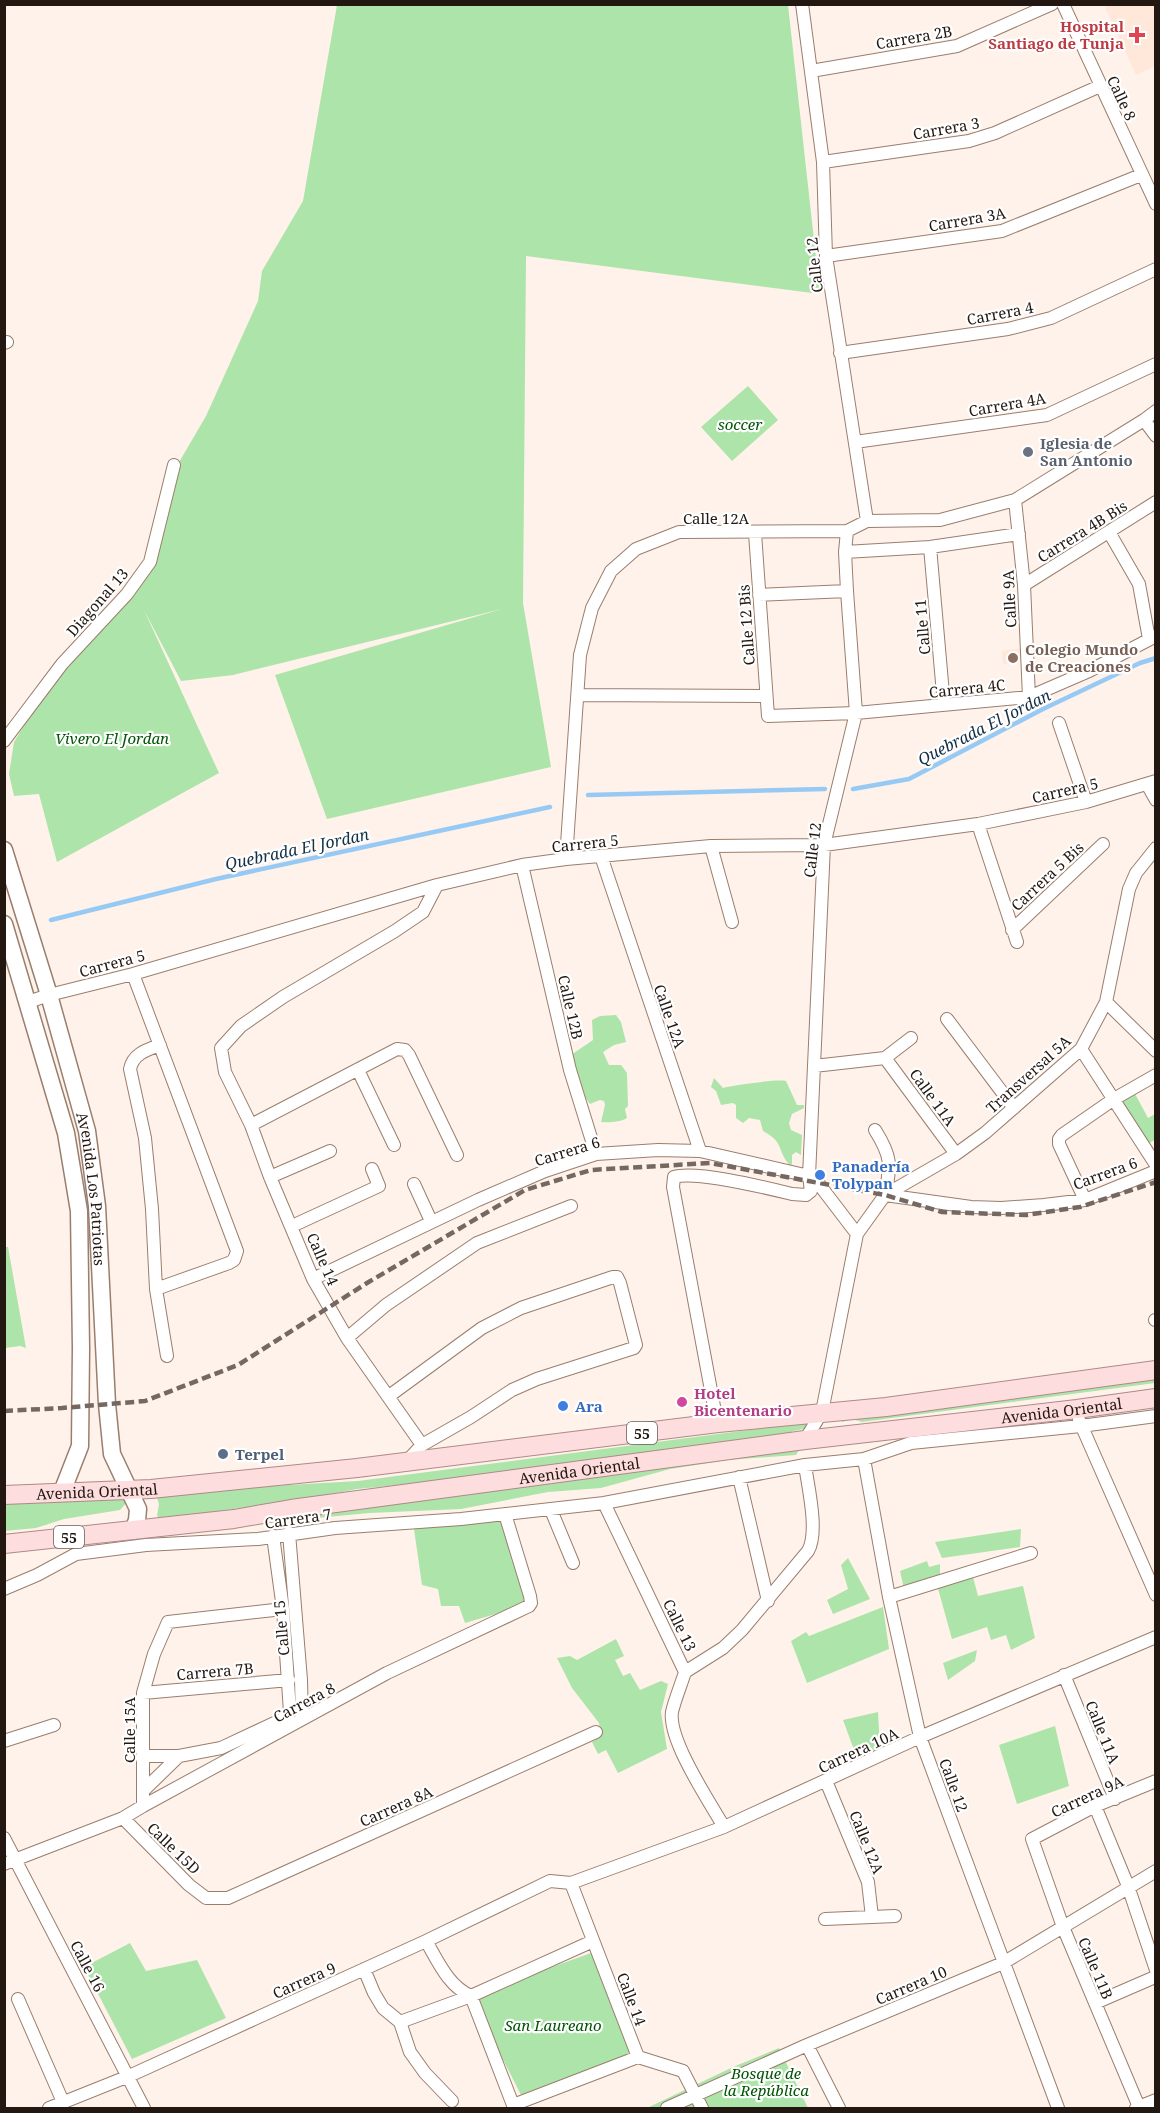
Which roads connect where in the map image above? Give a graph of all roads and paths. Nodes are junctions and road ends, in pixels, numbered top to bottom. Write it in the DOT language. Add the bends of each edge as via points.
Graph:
graph roads {
  1 [pos="802,4"];
  2 [pos="1052,4"];
  3 [pos="1063,4"];
  4 [pos="811,70"];
  5 [pos="1100,86"];
  6 [pos="823,162"];
  7 [pos="1141,175"];
  8 [pos="1155,204"];
  9 [pos="826,256"];
  10 [pos="1155,269"];
  11 [pos="840,353"];
  12 [pos="1155,364"];
  13 [pos="1155,411"];
  14 [pos="1144,420"];
  15 [pos="1155,436"];
  16 [pos="855,442"];
  17 [pos="174,465"];
  18 [pos="1014,500"];
  19 [pos="1155,502"];
  20 [pos="867,521"];
  21 [pos="847,531"];
  22 [pos="1109,532"];
  23 [pos="754,533"];
  24 [pos="1019,534"];
  25 [pos="930,547"];
  26 [pos="845,552"];
  27 [pos="1023,585"];
  28 [pos="847,591"];
  29 [pos="759,595"];
  30 [pos="1152,637"];
  31 [pos="578,695"];
  32 [pos="766,696"];
  33 [pos="1029,697"];
  34 [pos="944,705"];
  35 [pos="856,713"];
  36 [pos="768,716"];
  37 [pos="1059,723"];
  38 [pos="4,741"];
  39 [pos="1151,783"];
  40 [pos="1155,800"];
  41 [pos="1086,802"];
  42 [pos="978,824"];
  43 [pos="1103,844"];
  44 [pos="825,845"];
  45 [pos="711,846"];
  46 [pos="1155,848"];
  47 [pos="4,850"];
  48 [pos="601,856"];
  49 [pos="566,859"];
  50 [pos="522,865"];
  51 [pos="437,885"];
  52 [pos="10,886"];
  53 [pos="732,922"];
  54 [pos="4,924"];
  55 [pos="1012,930"];
  56 [pos="1017,942"];
  57 [pos="133,974"];
  58 [pos="49,995"];
  59 [pos="28,1002"];
  60 [pos="1106,1002"];
  61 [pos="947,1019"];
  62 [pos="911,1038"];
  63 [pos="160,1045"];
  64 [pos="1081,1049"];
  65 [pos="1155,1051"];
  66 [pos="885,1058"];
  67 [pos="814,1066"];
  68 [pos="358,1070"];
  69 [pos="1155,1075"];
  70 [pos="1114,1099"];
  71 [pos="1014,1108"];
  72 [pos="251,1125"];
  73 [pos="875,1130"];
  74 [pos="394,1145"];
  75 [pos="330,1151"];
  76 [pos="700,1151"];
  77 [pos="596,1154"];
  78 [pos="956,1154"];
  79 [pos="457,1155"];
  80 [pos="1155,1165"];
  81 [pos="372,1169"];
  82 [pos="1155,1171"];
  83 [pos="809,1176"];
  84 [pos="270,1177"];
  85 [pos="414,1184"];
  86 [pos="885,1195"];
  87 [pos="1085,1200"];
  88 [pos="571,1206"];
  89 [pos="431,1221"];
  90 [pos="292,1226"];
  91 [pos="857,1234"];
  92 [pos="313,1279"];
  93 [pos="156,1289"];
  94 [pos="347,1338"];
  95 [pos="167,1356"];
  96 [pos="1155,1370"];
  97 [pos="389,1396"];
  98 [pos="1155,1398"];
  99 [pos="822,1412"];
  100 [pos="1155,1416"];
  101 [pos="1079,1418"];
  102 [pos="686,1427"];
  103 [pos="805,1440"];
  104 [pos="422,1445"];
  105 [pos="864,1459"];
  106 [pos="407,1461"];
  107 [pos="805,1465"];
  108 [pos="739,1477"];
  109 [pos="128,1490"];
  110 [pos="62,1492"];
  111 [pos="4,1495"];
  112 [pos="604,1503"];
  113 [pos="551,1510"];
  114 [pos="505,1514"];
  115 [pos="132,1531"];
  116 [pos="289,1533"];
  117 [pos="273,1536"];
  118 [pos="4,1544"];
  119 [pos="114,1548"];
  120 [pos="1031,1552"];
  121 [pos="573,1563"];
  122 [pos="4,1589"];
  123 [pos="1155,1595"];
  124 [pos="889,1597"];
  125 [pos="768,1601"];
  126 [pos="283,1609"];
  127 [pos="1155,1637"];
  128 [pos="685,1672"];
  129 [pos="1064,1675"];
  130 [pos="289,1680"];
  131 [pos="143,1693"];
  132 [pos="302,1719"];
  133 [pos="54,1725"];
  134 [pos="596,1732"];
  135 [pos="920,1737"];
  136 [pos="4,1741"];
  137 [pos="144,1756"];
  138 [pos="179,1756"];
  139 [pos="826,1781"];
  140 [pos="1155,1781"];
  141 [pos="143,1791"];
  142 [pos="1115,1799"];
  143 [pos="142,1806"];
  144 [pos="1095,1806"];
  145 [pos="123,1818"];
  146 [pos="724,1827"];
  147 [pos="4,1838"];
  148 [pos="1032,1839"];
  149 [pos="10,1861"];
  150 [pos="1155,1870"];
  151 [pos="571,1883"];
  152 [pos="1128,1886"];
  153 [pos="206,1898"];
  154 [pos="895,1916"];
  155 [pos="872,1917"];
  156 [pos="825,1919"];
  157 [pos="1063,1927"];
  158 [pos="426,1941"];
  159 [pos="593,1941"];
  160 [pos="1002,1963"];
  161 [pos="364,1969"];
  162 [pos="1155,1970"];
  163 [pos="1155,1977"];
  164 [pos="471,1996"];
  165 [pos="18,2000"];
  166 [pos="1095,2003"];
  167 [pos="400,2022"];
  168 [pos="807,2045"];
  169 [pos="638,2057"];
  170 [pos="129,2076"];
  171 [pos="696,2095"];
  172 [pos="1155,2100"];
  173 [pos="452,2101"];
  174 [pos="63,2102"];
  175 [pos="1138,2108"];
  176 [pos="49,2109"];
  177 [pos="144,2109"];
  178 [pos="668,2109"];
  179 [pos="702,2109"];
  180 [pos="839,2109"];
  181 [pos="1058,2109"];
  1 -- 4 [label="street, Calle 12"];
  2 -- 4 [label="street, Carrera 2B" via="957,46"];
  3 -- 5 [label="street, Calle 8"];
  4 -- 6 [label="street, Calle 12"];
  5 -- 6 [label="street, Carrera 3" via="969,141"];
  5 -- 7 [label="street, Calle 8"];
  6 -- 9 [label="street, Calle 12"];
  7 -- 8 [label="street, Calle 8"];
  7 -- 9 [label="street, Carrera 3A" via="1002,231"];
  9 -- 11 [label="street, Calle 12"];
  10 -- 11 [label="street, Carrera 4" via="1051,318 1008,329"];
  11 -- 16 [label="street, Calle 12"];
  12 -- 16 [label="street, Carrera 4A" via="1047,415"];
  13 -- 14 [label="street"];
  14 -- 15 [label="street"];
  14 -- 18 [label="street"];
  16 -- 20 [label="street, Calle 12"];
  17 -- 38 [label="street, Diagonal 13" via="150,562 127,594 62,664"];
  18 -- 20 [label="street, Calle 12A" via="940,520"];
  18 -- 24 [label="street, Calle 9A"];
  19 -- 22 [label="street, Carrera 4B Bis"];
  20 -- 21 [label="street, Calle 12A"];
  21 -- 23 [label="street, Calle 12A"];
  21 -- 26 [label="street, Calle 12"];
  22 -- 27 [label="street, Carrera 4B Bis"];
  22 -- 30 [label="street" via="1138,584"];
  23 -- 29 [label="street, Calle 12 Bis"];
  23 -- 31 [label="street, Calle 12A" via="679,532 636,549 611,571 592,608 580,655"];
  24 -- 25 [label="street"];
  24 -- 27 [label="street, Calle 9A"];
  25 -- 26 [label="street"];
  25 -- 34 [label="street, Calle 11"];
  26 -- 28 [label="street, Calle 12"];
  27 -- 33 [label="street, Calle 9A"];
  28 -- 29 [label="street"];
  28 -- 35 [label="street, Calle 12"];
  29 -- 32 [label="street, Calle 12 Bis"];
  30 -- 33 [label="street, Carrera 4C" via="1051,693"];
  31 -- 32 [label="street"];
  31 -- 49 [label="street, Calle 12A"];
  32 -- 36 [label="street, Calle 12 Bis"];
  33 -- 34 [label="street, Carrera 4C"];
  34 -- 35 [label="street, Carrera 4C"];
  35 -- 36 [label="street, Carrera 4C"];
  35 -- 44 [label="street, Calle 12"];
  37 -- 41 [label="street"];
  39 -- 40 [label="street"];
  39 -- 41 [label="street, Carrera 5"];
  41 -- 42 [label="street, Carrera 5"];
  42 -- 44 [label="street, Carrera 5"];
  42 -- 55 [label="street"];
  43 -- 55 [label="street, Carrera 5 Bis"];
  44 -- 45 [label="street, Carrera 5"];
  44 -- 67 [label="street, Calle 12"];
  45 -- 48 [label="street, Carrera 5"];
  45 -- 53 [label="street"];
  46 -- 60 [label="street, Transversal 5A" via="1129,890"];
  47 -- 52 [label="main road, Avenida Los Patriotas"];
  48 -- 49 [label="street, Carrera 5"];
  48 -- 76 [label="street, Calle 12A"];
  49 -- 50 [label="street, Carrera 5"];
  50 -- 51 [label="street, Carrera 5"];
  50 -- 77 [label="street, Calle 12B" via="570,1070"];
  51 -- 57 [label="street, Carrera 5"];
  51 -- 72 [label="street, Calle 14" via="423,912 283,997 241,1026 221,1048 225,1072"];
  52 -- 58 [label="main road, Avenida Los Patriotas"];
  54 -- 59 [label="main road, Avenida Los Patriotas"];
  55 -- 56 [label="street"];
  57 -- 58 [label="street, Carrera 5"];
  57 -- 63 [label="street"];
  58 -- 59 [label="street, Carrera 5"];
  58 -- 109 [label="main road, Avenida Los Patriotas" via="87,1131 97,1206 112,1454"];
  59 -- 110 [label="main road, Avenida Los Patriotas" via="66,1132 79,1211 80,1446"];
  60 -- 64 [label="street, Transversal 5A"];
  60 -- 65 [label="street"];
  61 -- 71 [label="street"];
  62 -- 66 [label="street"];
  63 -- 93 [label="street" via="136,1056 130,1069 145,1138"];
  63 -- 93 [label="street" via="237,1251 229,1263"];
  64 -- 70 [label="street"];
  64 -- 71 [label="street, Transversal 5A"];
  66 -- 67 [label="street"];
  66 -- 78 [label="street, Calle 11A"];
  67 -- 83 [label="street, Calle 12"];
  68 -- 72 [label="street"];
  68 -- 74 [label="street"];
  68 -- 79 [label="street" via="397,1049 405,1050"];
  69 -- 70 [label="street"];
  70 -- 80 [label="street"];
  70 -- 87 [label="street" via="1059,1139"];
  71 -- 78 [label="street, Transversal 5A"];
  72 -- 84 [label="street, Calle 14"];
  73 -- 86 [label="street" via="886,1148 890,1166"];
  75 -- 84 [label="street"];
  76 -- 77 [label="street, Carrera 6"];
  76 -- 83 [label="street, Carrera 6"];
  77 -- 89 [label="street, Carrera 6" via="545,1171"];
  78 -- 86 [label="street, Transversal 5A"];
  81 -- 90 [label="street" via="379,1186"];
  82 -- 87 [label="street, Carrera 6"];
  83 -- 91 [label="street"];
  83 -- 102 [label="street" via="811,1191 806,1195 698,1177 674,1177 716,1417 686,1421"];
  84 -- 90 [label="street, Calle 14"];
  85 -- 89 [label="street"];
  86 -- 87 [label="street, Carrera 6" via="1000,1208"];
  86 -- 91 [label="street, Transversal 5A"];
  88 -- 94 [label="street" via="477,1243 386,1305"];
  89 -- 92 [label="street, Carrera 6"];
  90 -- 92 [label="street, Calle 14"];
  91 -- 99 [label="street"];
  92 -- 94 [label="street, Calle 14"];
  93 -- 95 [label="street"];
  94 -- 97 [label="street, Calle 14"];
  96 -- 99 [label="main road, Avenida Oriental / 55" via="886,1407"];
  97 -- 104 [label="street, Calle 14"];
  97 -- 104 [label="street" via="482,1328 521,1308 617,1277 634,1348 512,1390"];
  98 -- 101 [label="main road, Avenida Oriental / 55"];
  99 -- 102 [label="main road, Avenida Oriental / 55"];
  99 -- 103 [label="street"];
  100 -- 101 [label="street, Avenida Oriental"];
  101 -- 103 [label="main road, Avenida Oriental / 55"];
  101 -- 105 [label="street, Avenida Oriental" via="911,1443"];
  101 -- 123 [label="street"];
  102 -- 106 [label="main road, Avenida Oriental / 55"];
  103 -- 115 [label="main road, Avenida Oriental / 55"];
  104 -- 106 [label="street"];
  105 -- 107 [label="street, Avenida Oriental"];
  105 -- 124 [label="street, Calle 12"];
  106 -- 109 [label="main road, Avenida Oriental / 55"];
  107 -- 108 [label="street, Avenida Oriental"];
  107 -- 125 [label="street" via="812,1544"];
  108 -- 112 [label="street, Avenida Oriental"];
  108 -- 125 [label="street"];
  109 -- 110 [label="main road, Avenida Oriental / 55"];
  109 -- 115 [label="main road, Avenida Los Patriotas" via="138,1509"];
  110 -- 111 [label="main road, Avenida Oriental / 55"];
  112 -- 113 [label="street, Carrera 7"];
  112 -- 128 [label="street, Calle 13"];
  113 -- 114 [label="street, Carrera 7"];
  113 -- 121 [label="street"];
  114 -- 116 [label="street, Carrera 7"];
  114 -- 132 [label="street, Carrera 8" via="530,1596 529,1606 387,1673"];
  115 -- 118 [label="main road, Avenida Oriental / 55"];
  115 -- 119 [label="street"];
  116 -- 117 [label="street, Carrera 7"];
  116 -- 132 [label="street, Calle 15"];
  117 -- 119 [label="street, Carrera 7"];
  117 -- 126 [label="street, Calle 15"];
  119 -- 122 [label="street, Carrera 7" via="76,1554"];
  120 -- 124 [label="street"];
  124 -- 135 [label="street, Calle 12"];
  125 -- 128 [label="street" via="723,1648"];
  126 -- 130 [label="street, Calle 15"];
  126 -- 131 [label="street, Calle 15A" via="168,1622"];
  127 -- 129 [label="street, Carrera 10A"];
  128 -- 146 [label="street, Calle 13" via="672,1713 672,1729"];
  129 -- 135 [label="street, Carrera 10A"];
  129 -- 142 [label="street, Calle 11A"];
  130 -- 131 [label="street, Carrera 7B"];
  130 -- 138 [label="street, Calle 15" via="290,1712 285,1718 230,1745"];
  131 -- 137 [label="street, Calle 15A"];
  132 -- 143 [label="street, Carrera 8"];
  133 -- 136 [label="street"];
  134 -- 153 [label="street, Carrera 8A" via="228,1898"];
  135 -- 139 [label="street, Carrera 10A"];
  135 -- 160 [label="street, Calle 12"];
  137 -- 138 [label="street"];
  137 -- 141 [label="street, Calle 15A"];
  138 -- 141 [label="street"];
  139 -- 146 [label="street, Carrera 10A"];
  139 -- 155 [label="street, Calle 12A" via="868,1882"];
  140 -- 142 [label="street, Carrera 9A"];
  141 -- 143 [label="street, Calle 15A"];
  142 -- 144 [label="street, Carrera 9A"];
  143 -- 145 [label="street, Carrera 8"];
  144 -- 148 [label="street, Carrera 9A"];
  144 -- 152 [label="street"];
  145 -- 149 [label="street, Carrera 8"];
  145 -- 153 [label="street, Calle 15D"];
  146 -- 151 [label="street, Carrera 10A"];
  147 -- 149 [label="street, Calle 16"];
  148 -- 157 [label="street, Calle 11B"];
  149 -- 170 [label="street, Calle 16"];
  150 -- 152 [label="street, Carrera 10"];
  151 -- 158 [label="street, Carrera 9" via="550,1881"];
  151 -- 159 [label="street, Calle 14"];
  152 -- 157 [label="street, Carrera 10"];
  152 -- 162 [label="street"];
  154 -- 155 [label="street"];
  155 -- 156 [label="street"];
  157 -- 160 [label="street, Carrera 10"];
  157 -- 166 [label="street, Calle 11B"];
  158 -- 161 [label="street, Carrera 9"];
  158 -- 164 [label="street" via="448,1978"];
  159 -- 164 [label="street"];
  159 -- 169 [label="street, Calle 14"];
  160 -- 168 [label="street, Carrera 10"];
  160 -- 181 [label="street, Calle 12"];
  161 -- 167 [label="street" via="383,2008"];
  161 -- 170 [label="street, Carrera 9"];
  163 -- 166 [label="street"];
  164 -- 167 [label="street"];
  164 -- 169 [label="street" via="513,2105"];
  165 -- 174 [label="street"];
  166 -- 175 [label="street, Calle 11B"];
  167 -- 173 [label="street" via="410,2052"];
  168 -- 171 [label="street, Carrera 10"];
  168 -- 180 [label="street"];
  169 -- 171 [label="street" via="683,2071"];
  170 -- 174 [label="street, Carrera 9"];
  170 -- 177 [label="street, Calle 16"];
  171 -- 178 [label="street, Carrera 10"];
  171 -- 179 [label="street"];
  172 -- 175 [label="street"];
  174 -- 176 [label="street, Carrera 9"];
}
